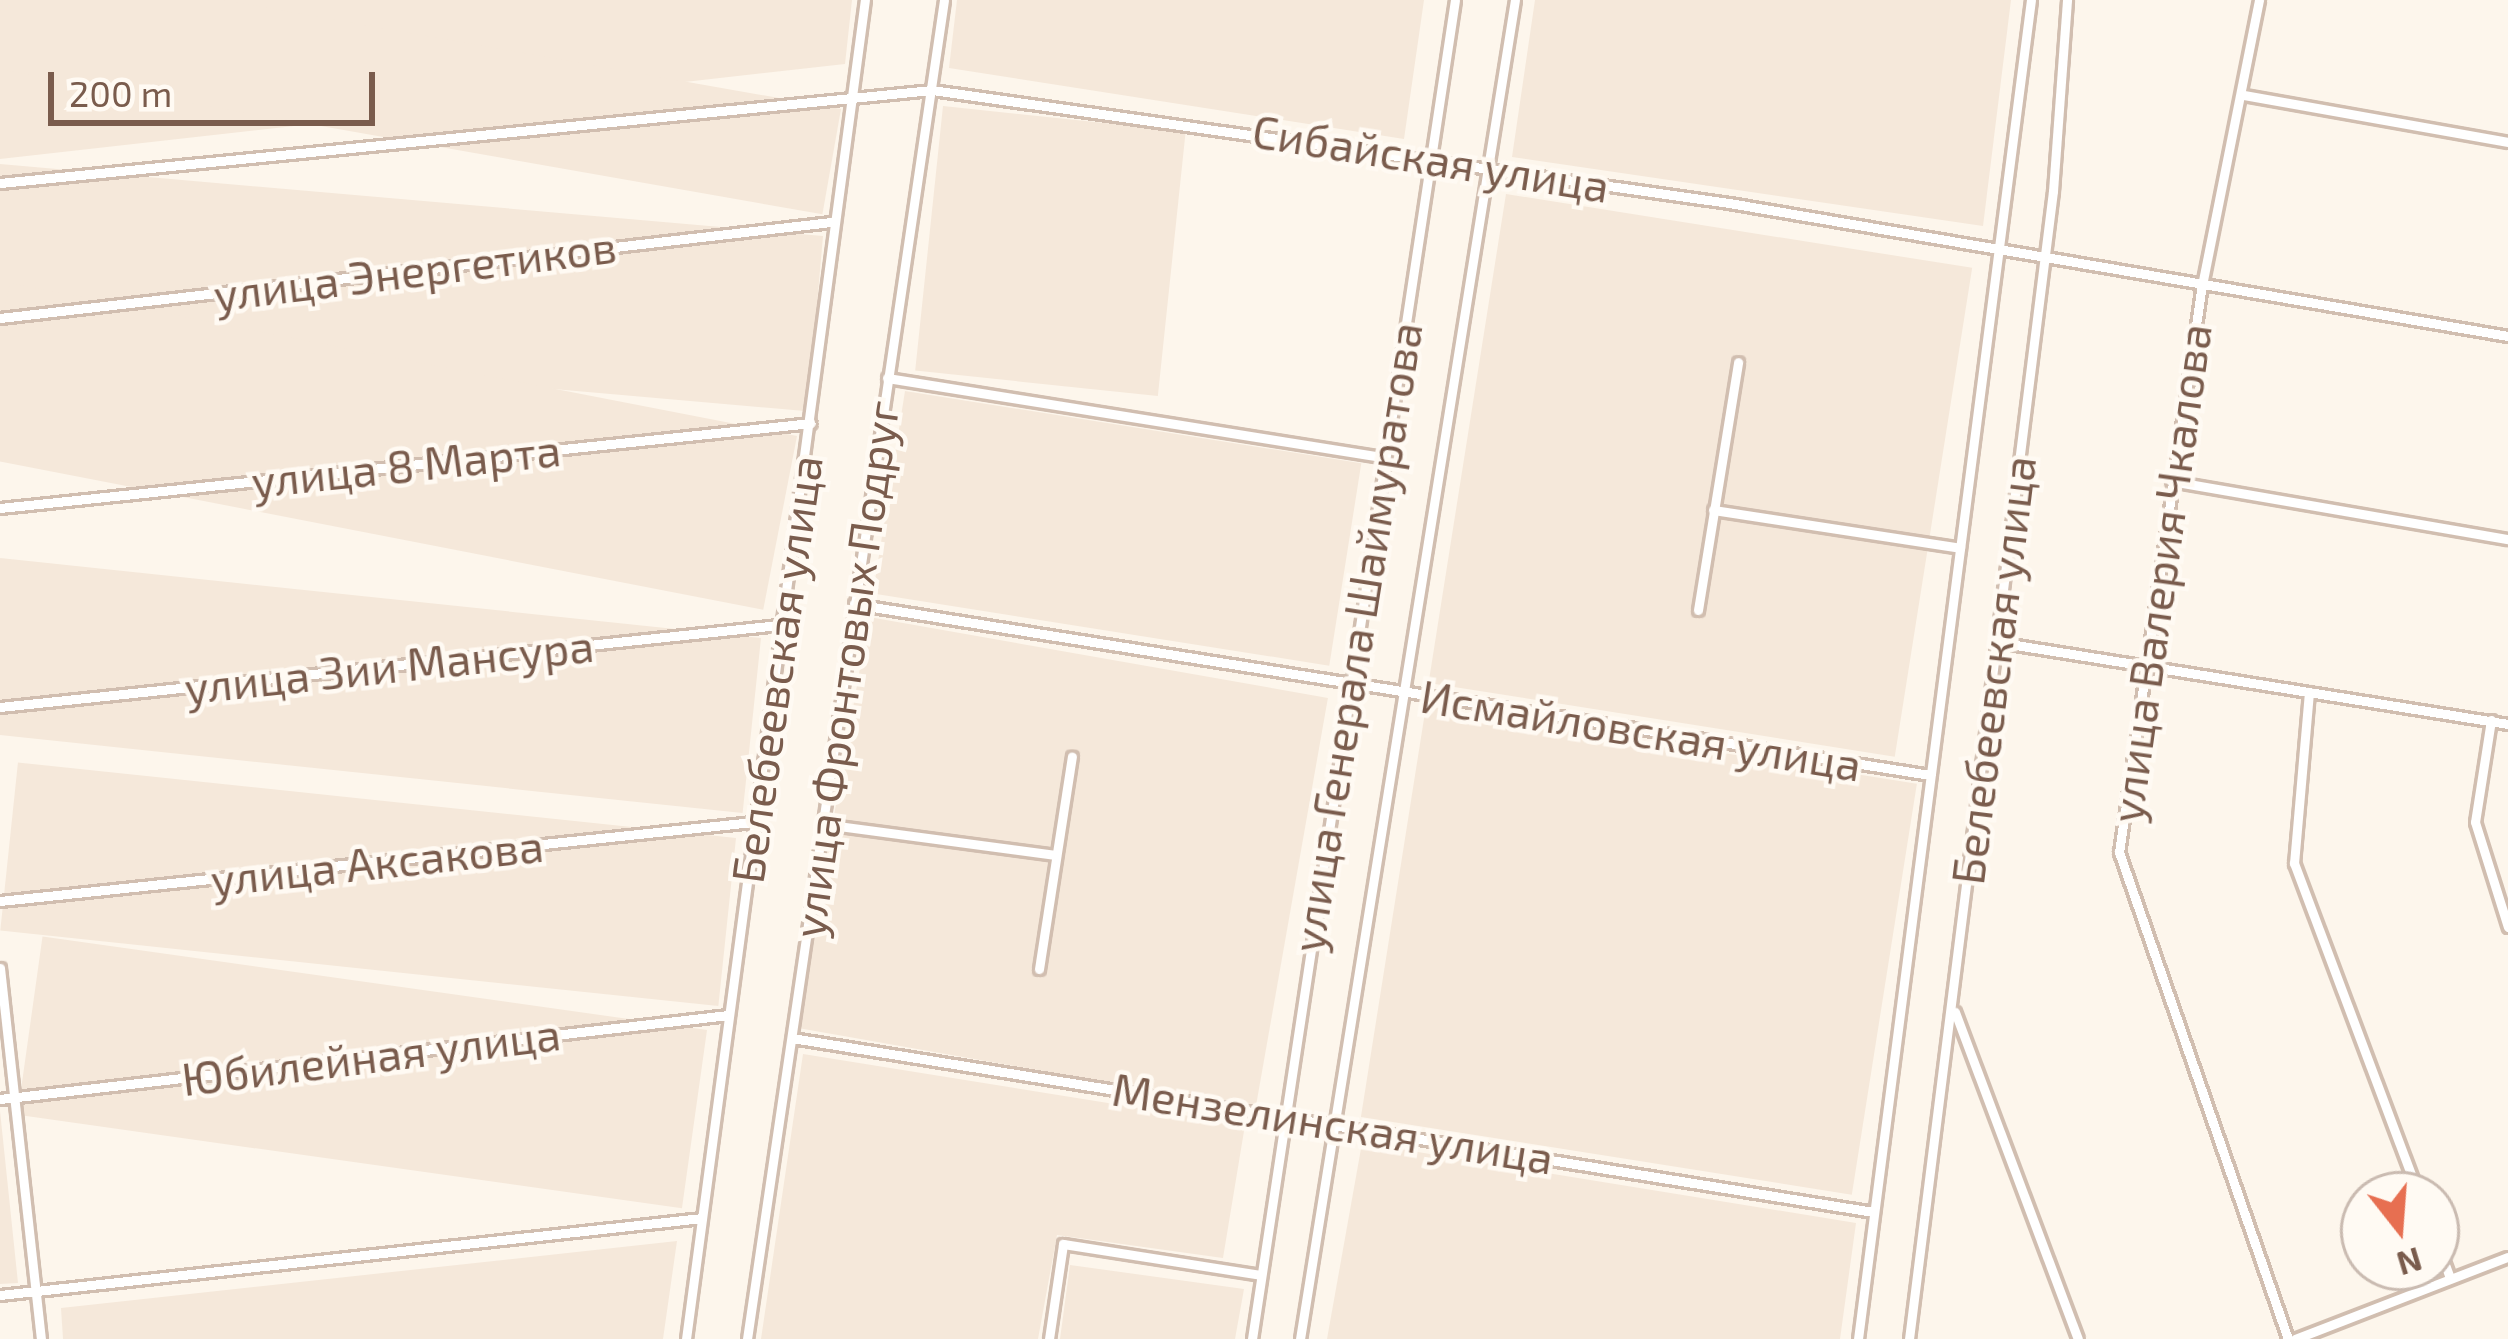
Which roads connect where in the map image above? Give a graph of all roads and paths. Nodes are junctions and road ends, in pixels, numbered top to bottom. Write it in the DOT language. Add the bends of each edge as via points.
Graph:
graph roads {
  1 [pos="866,0"];
  2 [pos="944,0"];
  3 [pos="1456,0"];
  4 [pos="1514,0"];
  5 [pos="2031,0"];
  6 [pos="2067,0"];
  7 [pos="2259,0"];
  8 [pos="932,90"];
  9 [pos="854,94"];
  10 [pos="2244,95"];
  11 [pos="2508,142"];
  12 [pos="1428,160"];
  13 [pos="1486,167"];
  14 [pos="0,183"];
  15 [pos="831,222"];
  16 [pos="2006,250"];
  17 [pos="2042,258"];
  18 [pos="2202,284"];
  19 [pos="0,318"];
  20 [pos="2508,336"];
  21 [pos="1738,362"];
  22 [pos="886,378"];
  23 [pos="811,422"];
  24 [pos="1382,457"];
  25 [pos="2171,481"];
  26 [pos="0,508"];
  27 [pos="1713,510"];
  28 [pos="2508,539"];
  29 [pos="1960,548"];
  30 [pos="854,604"];
  31 [pos="1698,610"];
  32 [pos="779,625"];
  33 [pos="1997,643"];
  34 [pos="2148,671"];
  35 [pos="1346,684"];
  36 [pos="1402,691"];
  37 [pos="2308,692"];
  38 [pos="0,707"];
  39 [pos="2491,720"];
  40 [pos="2508,724"];
  41 [pos="1072,757"];
  42 [pos="1930,775"];
  43 [pos="753,822"];
  44 [pos="823,824"];
  45 [pos="1055,854"];
  46 [pos="0,901"];
  47 [pos="2508,927"];
  48 [pos="0,968"];
  49 [pos="1039,969"];
  50 [pos="1954,1007"];
  51 [pos="728,1015"];
  52 [pos="792,1038"];
  53 [pos="14,1097"];
  54 [pos="0,1099"];
  55 [pos="1285,1114"];
  56 [pos="1336,1122"];
  57 [pos="2410,1171"];
  58 [pos="1874,1212"];
  59 [pos="702,1218"];
  60 [pos="2508,1257"];
  61 [pos="2460,1274"];
  62 [pos="1261,1276"];
  63 [pos="2416,1291"];
  64 [pos="35,1292"];
  65 [pos="0,1295"];
  66 [pos="40,1339"];
  67 [pos="686,1339"];
  68 [pos="747,1339"];
  69 [pos="1049,1339"];
  70 [pos="1252,1339"];
  71 [pos="1300,1339"];
  72 [pos="1858,1339"];
  73 [pos="1909,1339"];
  74 [pos="2078,1339"];
  75 [pos="2291,1339"];
  1 -- 9 [label="street, Белебеевская улица"];
  2 -- 8 [label="street, улица Фронтовых Подруг"];
  3 -- 12 [label="street, улица Генерала Шаймуратова"];
  4 -- 13 [label="street"];
  5 -- 16 [label="street, Белебеевская улица"];
  6 -- 17 [label="street, Белебеевская улица"];
  7 -- 10 [label="street, улица Валерия Чкалова"];
  8 -- 9 [label="street, Сибайская улица"];
  8 -- 12 [label="street, Сибайская улица"];
  8 -- 22 [label="street, улица Фронтовых Подруг"];
  9 -- 14 [label="street, Сибайская улица"];
  9 -- 15 [label="street, Белебеевская улица"];
  10 -- 11 [label="street"];
  10 -- 18 [label="street, улица Валерия Чкалова"];
  12 -- 13 [label="street, Сибайская улица"];
  12 -- 24 [label="street, улица Генерала Шаймуратова"];
  13 -- 16 [label="street, Сибайская улица"];
  13 -- 36 [label="street"];
  15 -- 19 [label="street, улица Энергетиков"];
  15 -- 23 [label="street, Белебеевская улица"];
  16 -- 17 [label="street, Сибайская улица"];
  16 -- 29 [label="street, Белебеевская улица"];
  17 -- 18 [label="street, Сибайская улица"];
  17 -- 33 [label="street, Белебеевская улица"];
  18 -- 20 [label="street, Сибайская улица"];
  18 -- 25 [label="street, улица Валерия Чкалова"];
  21 -- 27 [label="street"];
  22 -- 24 [label="street"];
  22 -- 30 [label="street, улица Фронтовых Подруг"];
  23 -- 26 [label="street, улица 8 Марта"];
  23 -- 32 [label="street, Белебеевская улица"];
  24 -- 35 [label="street, улица Генерала Шаймуратова"];
  25 -- 28 [label="street"];
  25 -- 34 [label="street, улица Валерия Чкалова"];
  27 -- 29 [label="street"];
  27 -- 31 [label="street"];
  29 -- 42 [label="street, Белебеевская улица"];
  30 -- 35 [label="street, Исмайловская улица"];
  30 -- 44 [label="street, улица Фронтовых Подруг"];
  32 -- 38 [label="street, улица Зии Мансура"];
  32 -- 43 [label="street, Белебеевская улица"];
  33 -- 34 [label="street"];
  33 -- 50 [label="street, Белебеевская улица"];
  34 -- 37 [label="street"];
  34 -- 75 [label="street, улица Валерия Чкалова" via="2119,852"];
  35 -- 36 [label="street, Исмайловская улица"];
  35 -- 55 [label="street, улица Генерала Шаймуратова"];
  36 -- 42 [label="street, Исмайловская улица"];
  36 -- 56 [label="street"];
  37 -- 39 [label="street"];
  37 -- 57 [label="street" via="2294,863"];
  39 -- 40 [label="street"];
  39 -- 47 [label="street" via="2475,822"];
  41 -- 45 [label="street"];
  42 -- 58 [label="street, Белебеевская улица"];
  43 -- 46 [label="street, улица Аксакова"];
  43 -- 51 [label="street, Белебеевская улица"];
  44 -- 45 [label="street"];
  44 -- 52 [label="street, улица Фронтовых Подруг"];
  45 -- 49 [label="street"];
  48 -- 53 [label="street"];
  50 -- 73 [label="street, Белебеевская улица"];
  50 -- 74 [label="street"];
  51 -- 53 [label="street, Юбилейная улица"];
  51 -- 59 [label="street, Белебеевская улица"];
  52 -- 55 [label="street, Мензелинская улица"];
  52 -- 68 [label="street, улица Фронтовых Подруг"];
  53 -- 54 [label="street, Юбилейная улица"];
  53 -- 64 [label="street"];
  55 -- 56 [label="street, Мензелинская улица"];
  55 -- 62 [label="street, улица Генерала Шаймуратова"];
  56 -- 58 [label="street, Мензелинская улица"];
  56 -- 71 [label="street"];
  58 -- 72 [label="street, Белебеевская улица"];
  59 -- 64 [label="street"];
  59 -- 67 [label="street, Белебеевская улица"];
  60 -- 61 [label="street"];
  62 -- 69 [label="street" via="1063,1244"];
  62 -- 70 [label="street, улица Генерала Шаймуратова"];
  63 -- 75 [label="street"];
  64 -- 65 [label="street"];
  64 -- 66 [label="street"];
}
